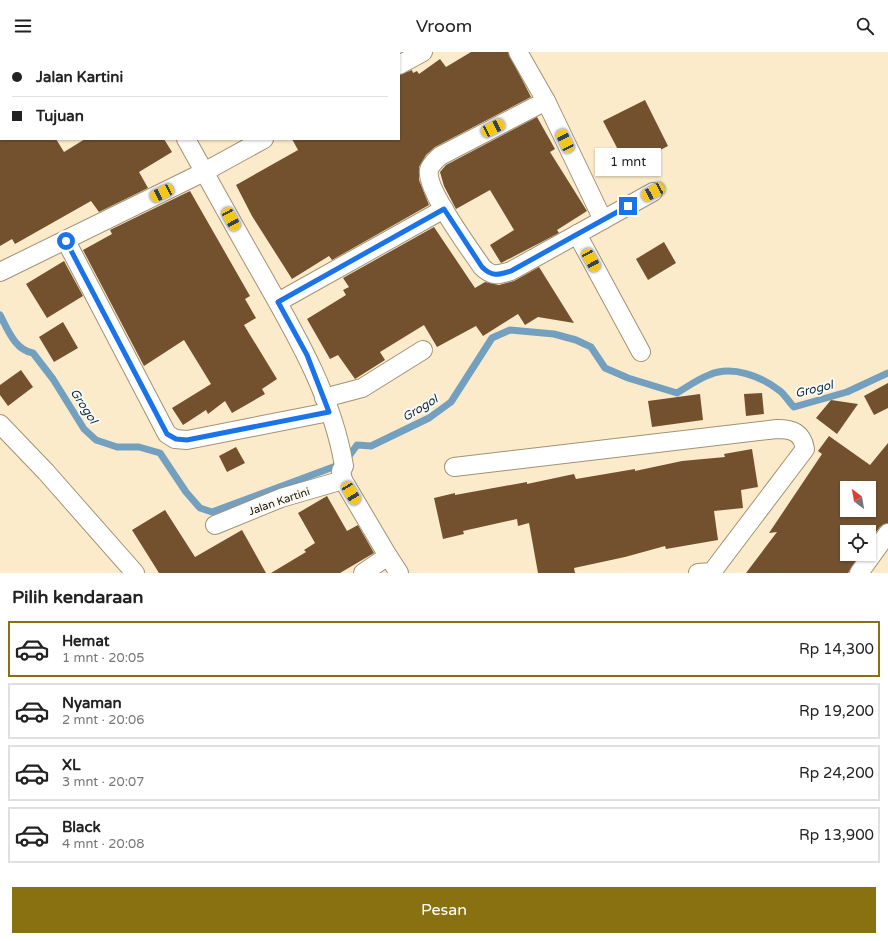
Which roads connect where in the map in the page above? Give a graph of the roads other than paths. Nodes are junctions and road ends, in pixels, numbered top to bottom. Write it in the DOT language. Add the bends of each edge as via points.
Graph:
graph roads {
  1 [pos="423,52"];
  2 [pos="518,52"];
  3 [pos="400,64"];
  4 [pos="546,101"];
  5 [pos="187,140"];
  6 [pos="262,140"];
  7 [pos="204,172"];
  8 [pos="653,192"];
  9 [pos="444,209"];
  10 [pos="603,220"];
  11 [pos="577,234"];
  12 [pos="66,241"];
  13 [pos="0,272"];
  14 [pos="278,302"];
  15 [pos="423,350"];
  16 [pos="641,352"];
  17 [pos="327,405"];
  18 [pos="0,424"];
  19 [pos="454,467"];
  20 [pos="343,472"];
  21 [pos="215,525"];
  22 [pos="888,533"];
  23 [pos="388,556"];
  24 [pos="135,573"];
  25 [pos="363,573"];
  26 [pos="399,573"];
  27 [pos="707,573"];
  28 [pos="859,573"];
  1 -- 3 [label="street"];
  2 -- 4 [label="street"];
  4 -- 9 [label="street" via="440,156 433,163 429,169 429,179"];
  4 -- 10 [label="street"];
  5 -- 7 [label="street"];
  6 -- 7 [label="street"];
  7 -- 12 [label="street"];
  7 -- 14 [label="street"];
  8 -- 10 [label="street"];
  9 -- 11 [label="street" via="489,274 497,275 511,271"];
  9 -- 14 [label="street"];
  10 -- 11 [label="street"];
  11 -- 16 [label="street"];
  12 -- 13 [label="street"];
  12 -- 17 [label="street" via="167,434 176,439 187,440"];
  14 -- 17 [label="street" via="307,355"];
  15 -- 17 [label="street" via="362,388"];
  17 -- 20 [label="street" via="340,441"];
  18 -- 24 [label="street"];
  19 -- 27 [label="street" via="777,429 795,432 801,437 805,448"];
  20 -- 21 [label="street, Jalan Kartini"];
  20 -- 23 [label="street"];
  22 -- 28 [label="street"];
  23 -- 25 [label="street"];
  23 -- 26 [label="street"];
}
